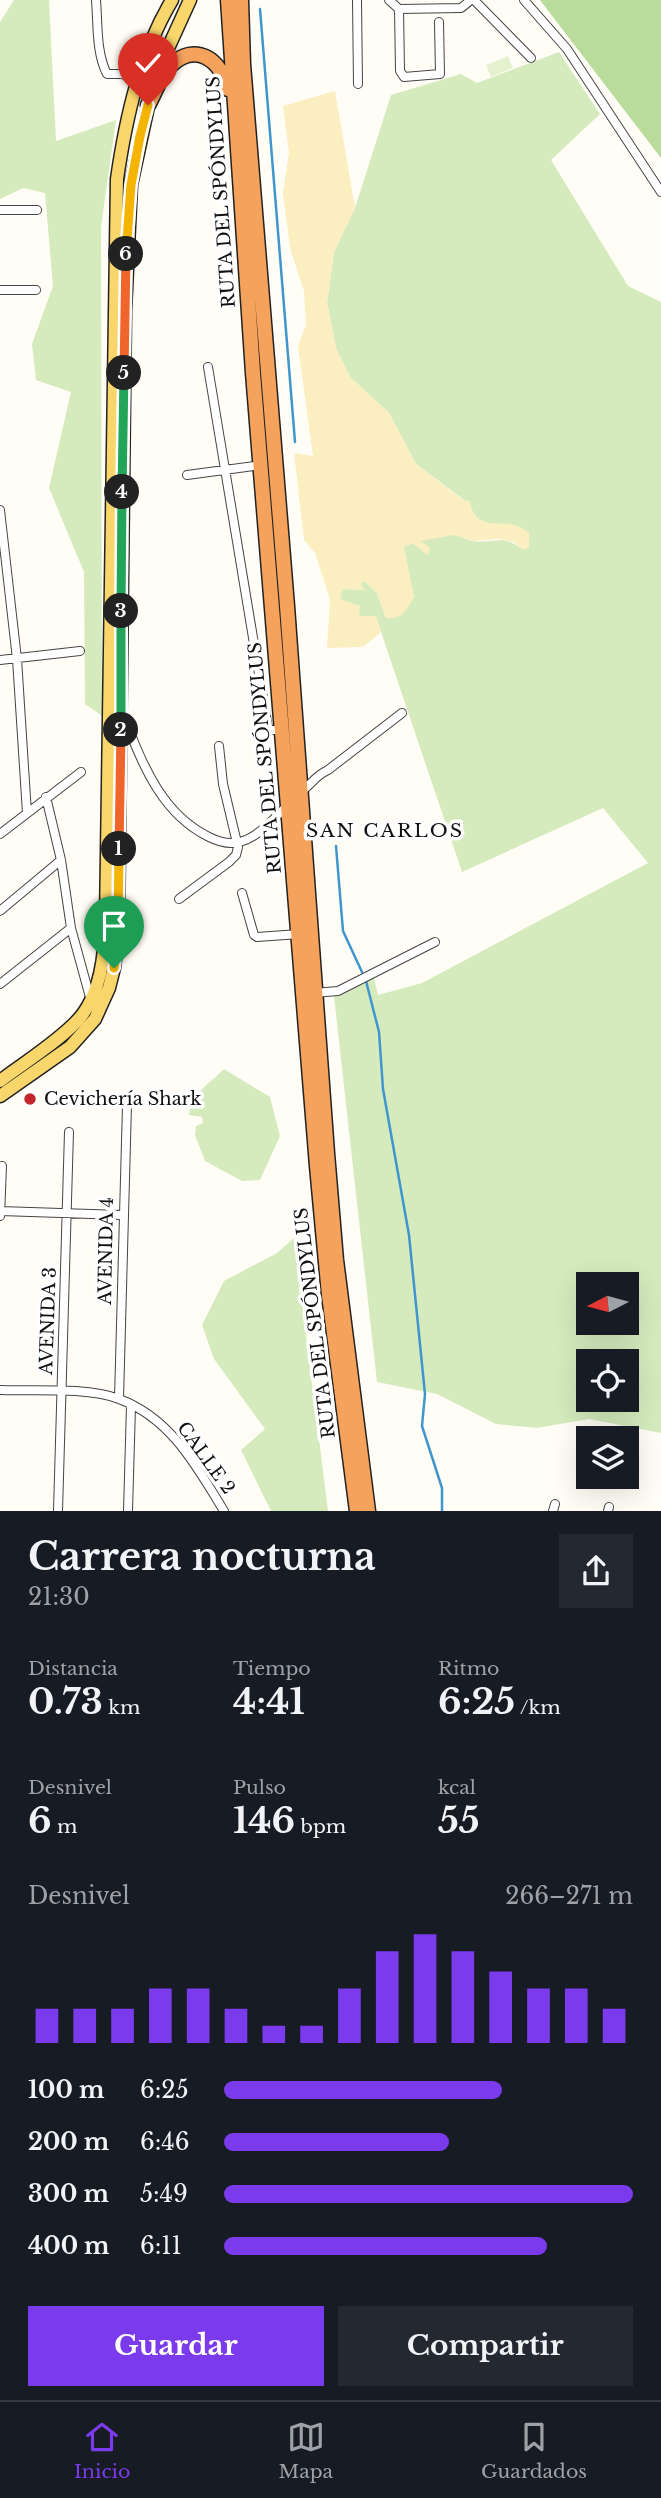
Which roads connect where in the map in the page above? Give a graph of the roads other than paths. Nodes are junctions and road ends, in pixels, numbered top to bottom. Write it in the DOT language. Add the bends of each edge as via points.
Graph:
graph roads {
  1 [pos="96,0"];
  2 [pos="172,0"];
  3 [pos="190,0"];
  4 [pos="228,0"];
  5 [pos="241,0"];
  6 [pos="357,0"];
  7 [pos="389,0"];
  8 [pos="524,0"];
  9 [pos="468,1"];
  10 [pos="399,9"];
  11 [pos="439,22"];
  12 [pos="531,58"];
  13 [pos="137,78"];
  14 [pos="358,84"];
  15 [pos="148,105"];
  16 [pos="236,121"];
  17 [pos="661,192"];
  18 [pos="0,209"];
  19 [pos="37,210"];
  20 [pos="0,290"];
  21 [pos="36,290"];
  22 [pos="208,367"];
  23 [pos="261,465"];
  24 [pos="225,470"];
  25 [pos="187,474"];
  26 [pos="0,510"];
  27 [pos="80,650"];
  28 [pos="17,659"];
  29 [pos="0,660"];
  30 [pos="121,709"];
  31 [pos="402,713"];
  32 [pos="282,730"];
  33 [pos="219,746"];
  34 [pos="81,772"];
  35 [pos="299,792"];
  36 [pos="46,797"];
  37 [pos="289,804"];
  38 [pos="27,813"];
  39 [pos="0,834"];
  40 [pos="238,843"];
  41 [pos="61,860"];
  42 [pos="242,893"];
  43 [pos="179,900"];
  44 [pos="0,911"];
  45 [pos="71,928"];
  46 [pos="299,934"];
  47 [pos="435,942"];
  48 [pos="1,982"];
  49 [pos="314,993"];
  50 [pos="91,1001"];
  51 [pos="0,1081"];
  52 [pos="0,1096"];
  53 [pos="127,1105"];
  54 [pos="69,1132"];
  55 [pos="2,1166"];
  56 [pos="0,1211"];
  57 [pos="67,1214"];
  58 [pos="122,1214"];
  59 [pos="0,1216"];
  60 [pos="0,1390"];
  61 [pos="62,1392"];
  62 [pos="119,1399"];
  63 [pos="131,1406"];
  64 [pos="58,1511"];
  65 [pos="128,1511"];
  66 [pos="224,1511"];
  67 [pos="357,1511"];
  68 [pos="368,1511"];
  1 -- 13 [label="street" via="107,74"];
  2 -- 13 [label="main road"];
  3 -- 15 [label="main road" via="153,79"];
  4 -- 16 [label="highway, RUTA DEL SPÓNDYLUS"];
  5 -- 35 [label="highway, RUTA DEL SPÓNDYLUS"];
  6 -- 14 [label="street"];
  7 -- 10 [label="street"];
  8 -- 17 [label="street" via="567,49"];
  9 -- 10 [label="street" via="461,8"];
  9 -- 12 [label="street" via="484,9"];
  10 -- 11 [label="street" via="400,71 404,77 440,74"];
  13 -- 50 [label="main road" via="117,179 105,942"];
  15 -- 16 [label="highway" via="172,65 185,57 204,56 224,74"];
  15 -- 30 [label="main road" via="128,215"];
  16 -- 23 [label="highway, RUTA DEL SPÓNDYLUS"];
  18 -- 19 [label="street"];
  20 -- 21 [label="street"];
  22 -- 24 [label="street"];
  23 -- 24 [label="street"];
  23 -- 32 [label="highway, RUTA DEL SPÓNDYLUS"];
  24 -- 25 [label="street"];
  24 -- 32 [label="street" via="268,728"];
  26 -- 28 [label="street"];
  27 -- 28 [label="street"];
  28 -- 29 [label="street"];
  28 -- 38 [label="street"];
  30 -- 40 [label="street" via="154,784 173,810 208,836 222,843"];
  30 -- 52 [label="main road" via="118,933 108,988 94,1019 70,1047"];
  31 -- 35 [label="street"];
  32 -- 37 [label="highway, RUTA DEL SPÓNDYLUS"];
  33 -- 40 [label="street"];
  34 -- 36 [label="street"];
  35 -- 49 [label="highway, RUTA DEL SPÓNDYLUS"];
  36 -- 38 [label="street"];
  36 -- 41 [label="street"];
  37 -- 40 [label="street" via="266,826"];
  37 -- 46 [label="highway, RUTA DEL SPÓNDYLUS"];
  38 -- 39 [label="street"];
  40 -- 43 [label="street" via="229,862"];
  41 -- 44 [label="street"];
  41 -- 45 [label="street"];
  42 -- 46 [label="street" via="254,935"];
  45 -- 48 [label="street"];
  45 -- 50 [label="street"];
  46 -- 67 [label="highway, RUTA DEL SPÓNDYLUS" via="329,1295"];
  47 -- 49 [label="street" via="338,990"];
  49 -- 68 [label="highway, RUTA DEL SPÓNDYLUS" via="336,1260"];
  50 -- 51 [label="main road" via="78,1021"];
  53 -- 58 [label="street, AVENIDA 4"];
  54 -- 57 [label="street, AVENIDA 3"];
  55 -- 56 [label="street"];
  56 -- 57 [label="street"];
  56 -- 59 [label="street"];
  57 -- 58 [label="street"];
  57 -- 61 [label="street, AVENIDA 3"];
  58 -- 62 [label="street, AVENIDA 4"];
  60 -- 61 [label="street, CALLE 2"];
  61 -- 62 [label="street, CALLE 2"];
  61 -- 64 [label="street, AVENIDA 3"];
  62 -- 63 [label="street, CALLE 2"];
  63 -- 65 [label="street"];
  63 -- 66 [label="street, CALLE 2" via="153,1418 180,1443"];
}
